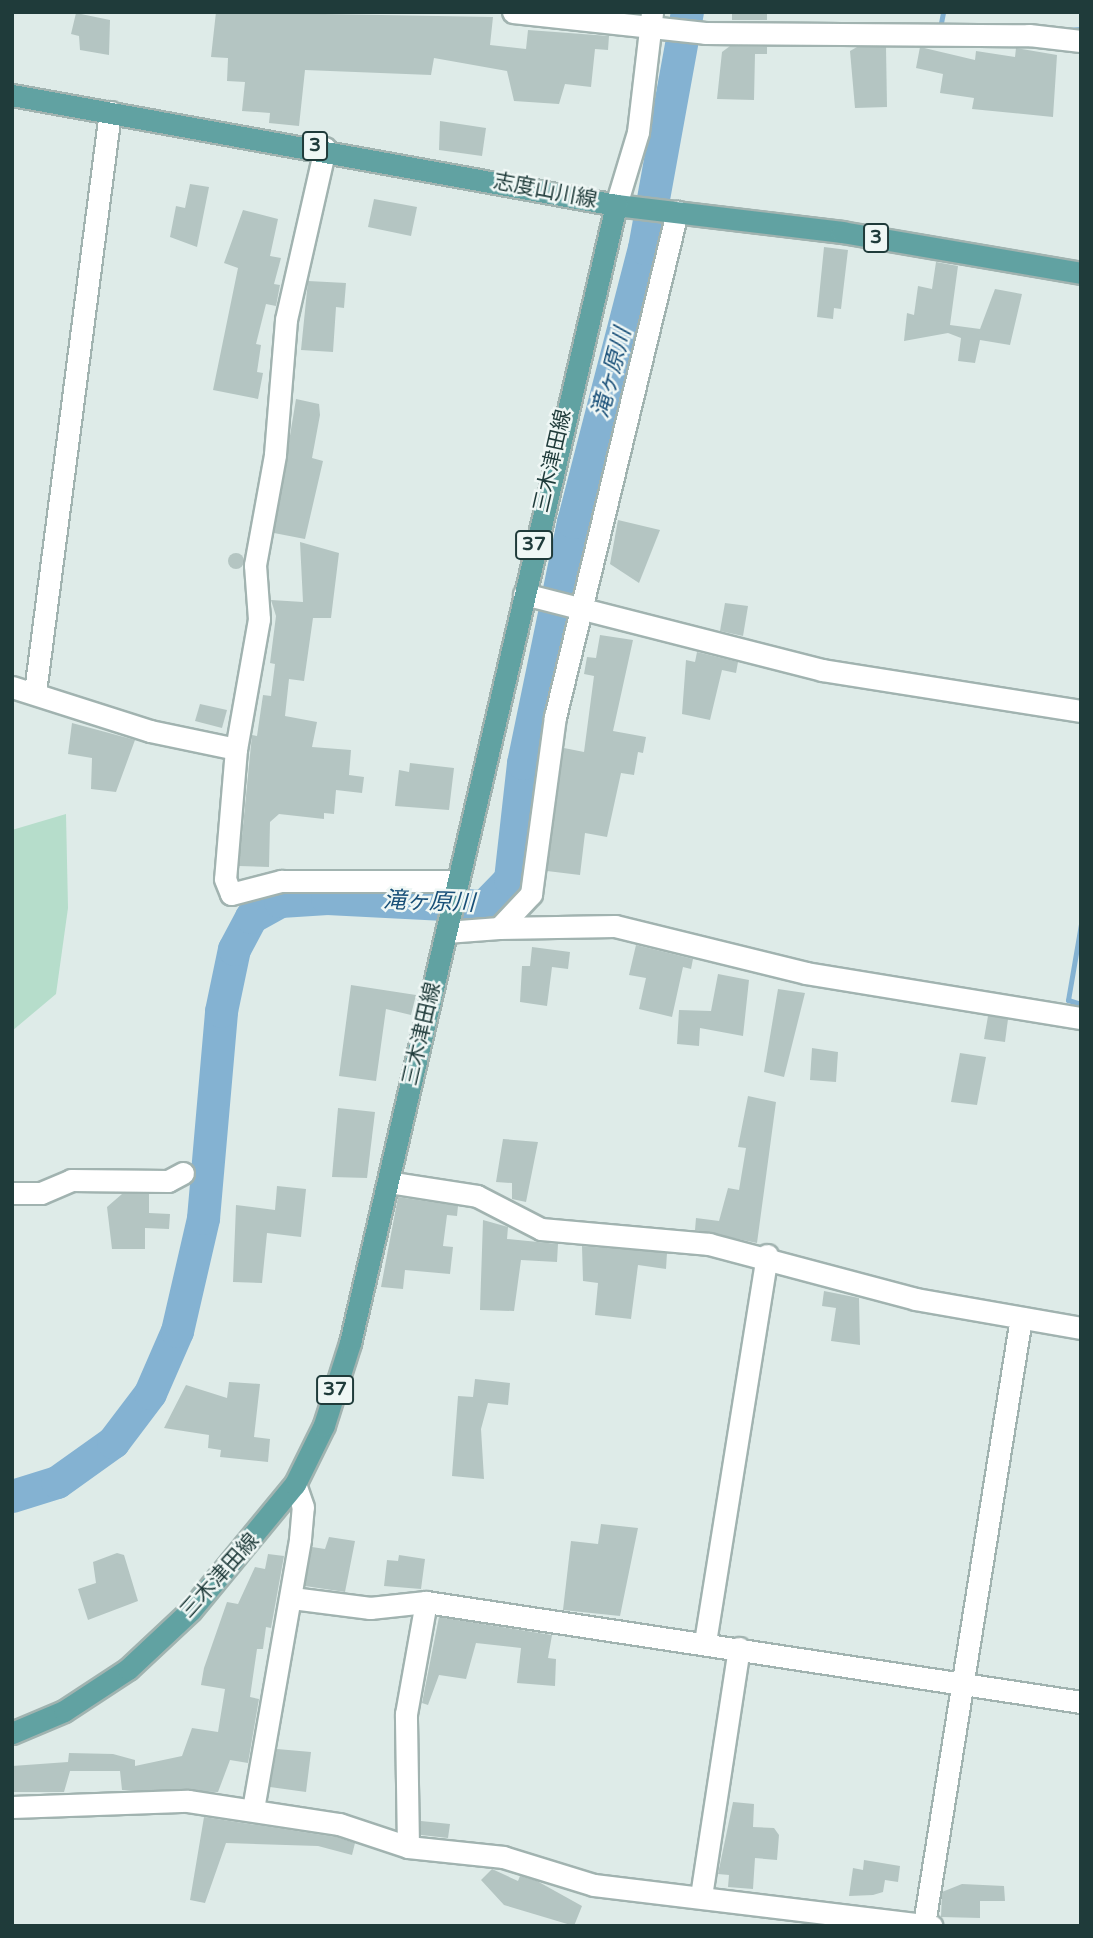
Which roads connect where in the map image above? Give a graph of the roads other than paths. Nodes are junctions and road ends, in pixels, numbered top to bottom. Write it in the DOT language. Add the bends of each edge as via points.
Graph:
graph roads {
  1 [pos="513,12"];
  2 [pos="651,20"];
  3 [pos="1081,41"];
  4 [pos="12,95"];
  5 [pos="110,112"];
  6 [pos="325,148"];
  7 [pos="625,206"];
  8 [pos="673,211"];
  9 [pos="1081,273"];
  10 [pos="529,596"];
  11 [pos="579,609"];
  12 [pos="12,687"];
  13 [pos="35,692"];
  14 [pos="1081,711"];
  15 [pos="236,749"];
  16 [pos="457,883"];
  17 [pos="447,925"];
  18 [pos="499,928"];
  19 [pos="1081,1018"];
  20 [pos="183,1173"];
  21 [pos="388,1182"];
  22 [pos="12,1193"];
  23 [pos="767,1255"];
  24 [pos="1020,1318"];
  25 [pos="1081,1328"];
  26 [pos="295,1484"];
  27 [pos="292,1598"];
  28 [pos="426,1602"];
  29 [pos="705,1642"];
  30 [pos="739,1648"];
  31 [pos="963,1684"];
  32 [pos="1081,1702"];
  33 [pos="12,1733"];
  34 [pos="12,1807"];
  35 [pos="253,1809"];
  36 [pos="408,1847"];
  37 [pos="701,1896"];
  38 [pos="928,1925"];
  1 -- 2 [label="street"];
  2 -- 3 [label="street"];
  2 -- 7 [label="street"];
  4 -- 5 [label="main road, 志度山川線 / 3"];
  5 -- 6 [label="main road, 志度山川線 / 3"];
  5 -- 13 [label="street"];
  6 -- 7 [label="main road, 志度山川線 / 3"];
  6 -- 15 [label="street" via="286,320 275,455 255,565 259,619"];
  7 -- 8 [label="main road, 志度山川線 / 3"];
  7 -- 10 [label="main road, 三木津田線 / 37"];
  8 -- 9 [label="main road, 志度山川線 / 3"];
  8 -- 11 [label="street"];
  10 -- 11 [label="street"];
  10 -- 16 [label="main road, 三木津田線 / 37"];
  11 -- 14 [label="street" via="822,670"];
  11 -- 18 [label="street" via="555,717 531,894"];
  12 -- 13 [label="street"];
  13 -- 15 [label="street" via="150,731"];
  15 -- 16 [label="street" via="224,845 231,894 281,881"];
  16 -- 17 [label="main road, 三木津田線 / 37"];
  17 -- 18 [label="street"];
  17 -- 21 [label="main road, 三木津田線 / 37"];
  18 -- 19 [label="street" via="615,926 806,973"];
  20 -- 22 [label="street" via="168,1181 71,1180 41,1193"];
  21 -- 23 [label="street" via="477,1196 541,1229"];
  21 -- 26 [label="main road, 三木津田線 / 37" via="350,1343 324,1425"];
  23 -- 24 [label="street" via="915,1299"];
  23 -- 29 [label="street"];
  24 -- 25 [label="street"];
  24 -- 31 [label="street"];
  26 -- 27 [label="street" via="303,1507"];
  26 -- 33 [label="main road, 三木津田線 / 37" via="247,1549 128,1669 64,1711"];
  27 -- 28 [label="street" via="370,1608"];
  27 -- 35 [label="street"];
  28 -- 29 [label="street"];
  28 -- 36 [label="street" via="406,1714"];
  29 -- 30 [label="street"];
  30 -- 31 [label="street"];
  30 -- 37 [label="street"];
  31 -- 32 [label="street"];
  31 -- 38 [label="street"];
  34 -- 35 [label="street" via="163,1800"];
  35 -- 36 [label="street" via="339,1824"];
  36 -- 37 [label="street" via="503,1857 594,1885"];
  37 -- 38 [label="street"];
}
